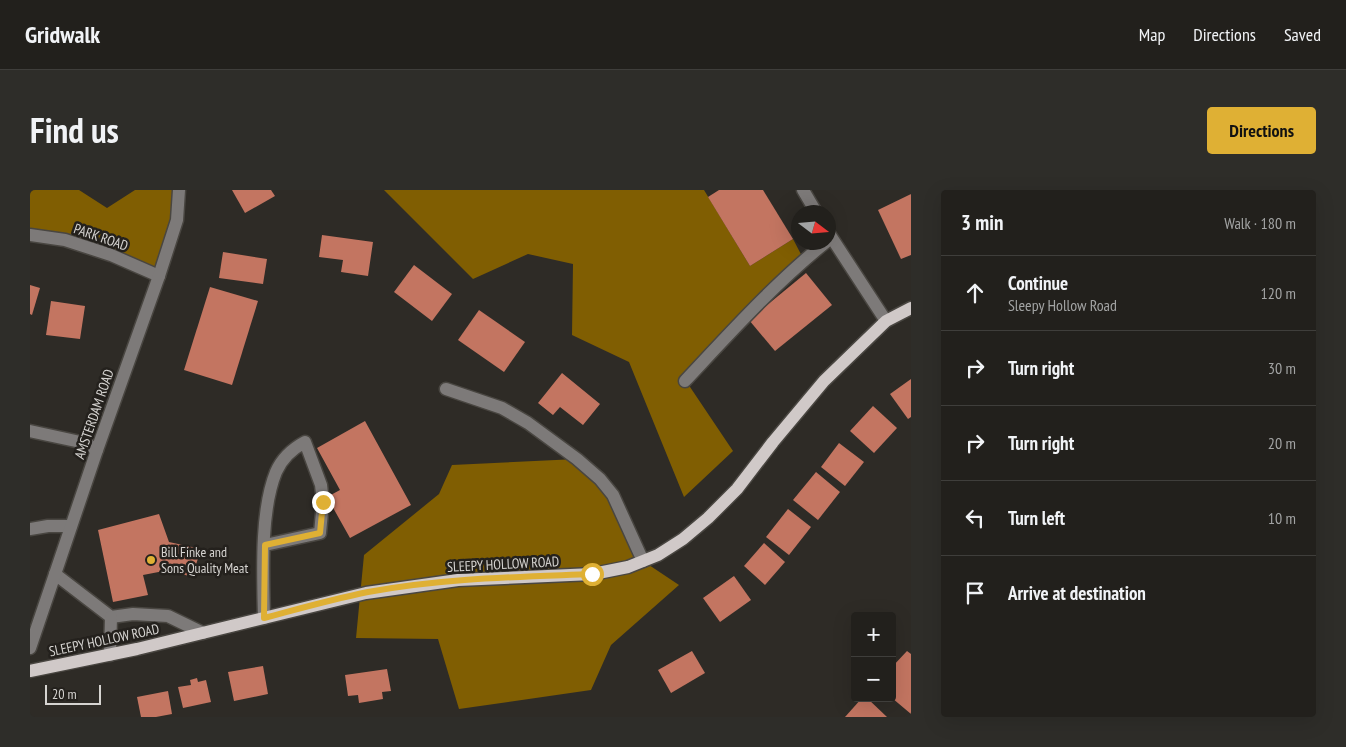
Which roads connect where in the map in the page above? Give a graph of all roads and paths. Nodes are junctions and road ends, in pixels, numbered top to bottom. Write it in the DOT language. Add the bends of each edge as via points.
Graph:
graph roads {
  1 [pos="179,190"];
  2 [pos="803,190"];
  3 [pos="812,205"];
  4 [pos="30,235"];
  5 [pos="836,248"];
  6 [pos="815,250"];
  7 [pos="159,276"];
  8 [pos="911,308"];
  9 [pos="886,321"];
  10 [pos="685,381"];
  11 [pos="446,389"];
  12 [pos="30,431"];
  13 [pos="97,450"];
  14 [pos="71,526"];
  15 [pos="30,529"];
  16 [pos="265,545"];
  17 [pos="643,561"];
  18 [pos="56,574"];
  19 [pos="112,618"];
  20 [pos="264,618"];
  21 [pos="203,633"];
  22 [pos="30,648"];
  23 [pos="110,655"];
  24 [pos="30,672"];
  1 -- 7 [label="street, AMSTERDAM ROAD" via="176,220"];
  2 -- 3 [label="street"];
  4 -- 7 [label="street, PARK ROAD" via="65,240"];
  5 -- 9 [label="street"];
  6 -- 10 [label="street" via="757,305"];
  7 -- 13 [label="street, AMSTERDAM ROAD"];
  8 -- 9 [label="main road, SLEEPY HOLLOW ROAD"];
  9 -- 17 [label="main road, SLEEPY HOLLOW ROAD" via="824,381 736,489 708,518 683,539"];
  11 -- 17 [label="street" via="502,408 528,423 600,479 613,495"];
  12 -- 13 [label="street" via="85,443"];
  13 -- 14 [label="street, AMSTERDAM ROAD"];
  14 -- 15 [label="street"];
  14 -- 18 [label="street, AMSTERDAM ROAD"];
  16 -- 16 [label="street" via="268,504 276,471 285,457 305,442 321,485 320,533"];
  16 -- 20 [label="street"];
  17 -- 20 [label="main road, SLEEPY HOLLOW ROAD" via="592,574 458,580 402,587"];
  18 -- 19 [label="street"];
  18 -- 22 [label="street, AMSTERDAM ROAD"];
  19 -- 21 [label="street" via="133,614 168,616"];
  19 -- 23 [label="street"];
  20 -- 21 [label="main road, SLEEPY HOLLOW ROAD"];
  21 -- 23 [label="main road, SLEEPY HOLLOW ROAD"];
  23 -- 24 [label="main road, SLEEPY HOLLOW ROAD"];
}
